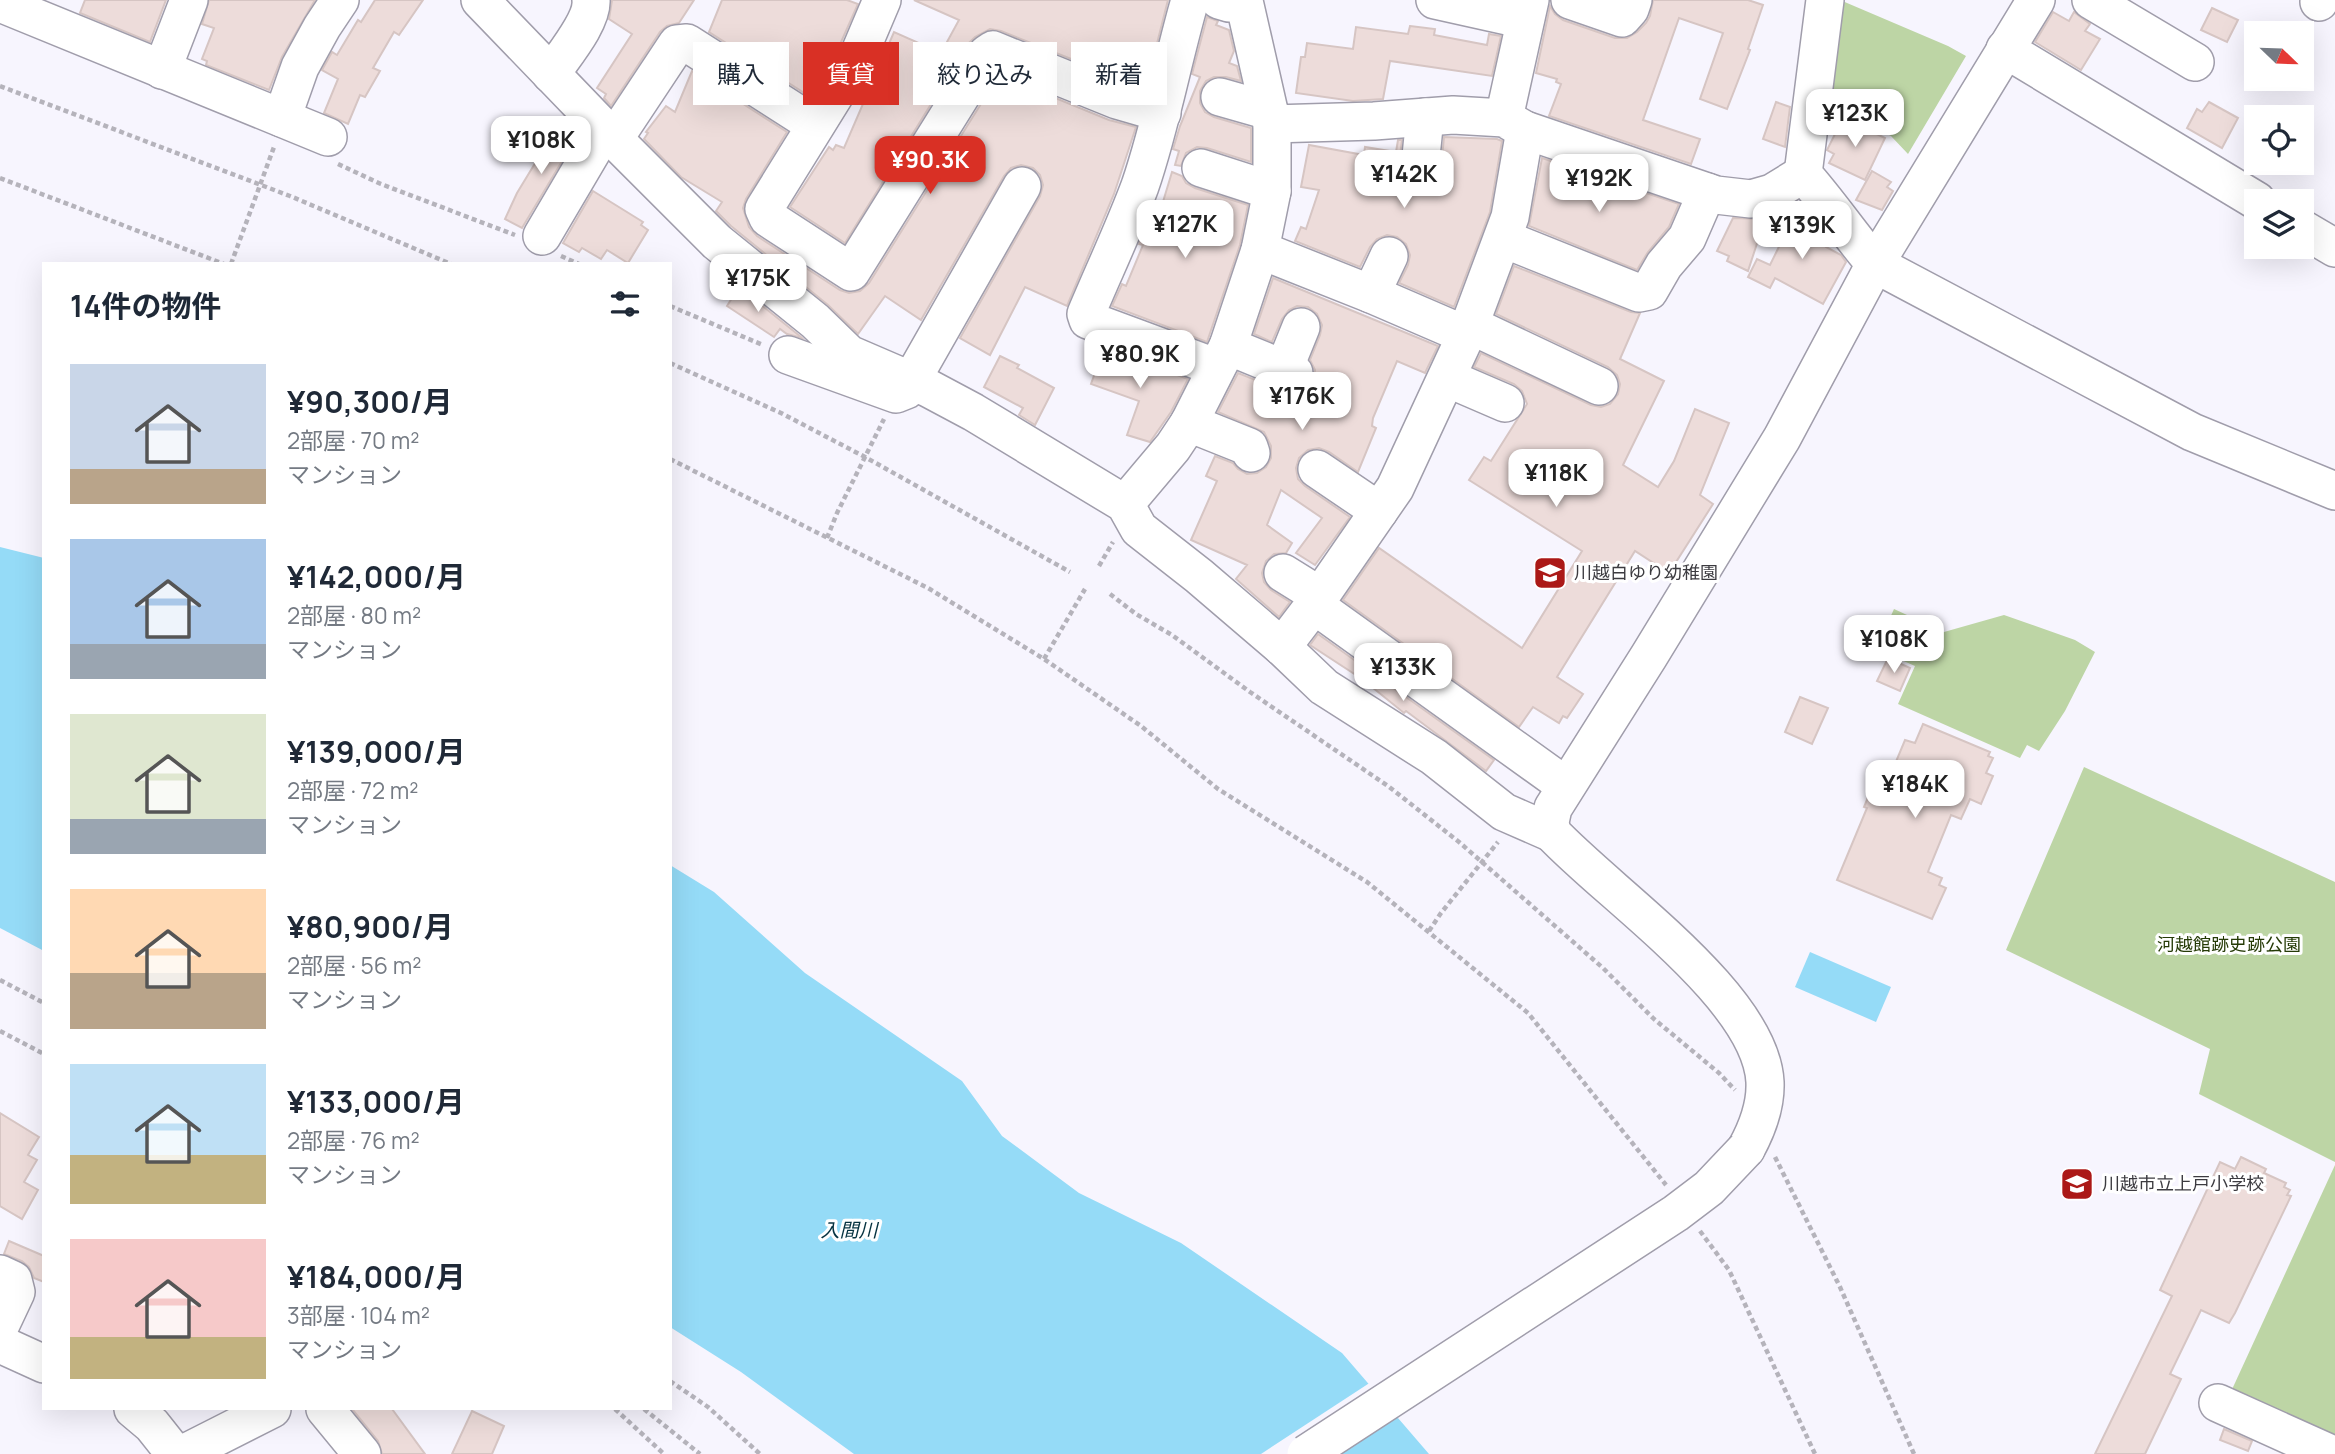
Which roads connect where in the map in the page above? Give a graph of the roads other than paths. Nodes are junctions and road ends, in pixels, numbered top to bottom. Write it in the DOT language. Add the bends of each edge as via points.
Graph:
graph roads {
  1 [pos="189,0"];
  2 [pos="340,0"];
  3 [pos="591,0"];
  4 [pos="882,0"];
  5 [pos="1190,0"];
  6 [pos="1219,0"];
  7 [pos="1244,0"];
  8 [pos="1434,0"];
  9 [pos="1570,0"];
  10 [pos="1633,0"];
  11 [pos="1825,0"];
  12 [pos="2036,0"];
  13 [pos="2091,0"];
  14 [pos="483,1"];
  15 [pos="0,3"];
  16 [pos="1527,10"];
  17 [pos="50,11"];
  18 [pos="2005,49"];
  19 [pos="2195,62"];
  20 [pos="162,70"];
  21 [pos="551,74"];
  22 [pos="1220,97"];
  23 [pos="1162,113"];
  24 [pos="1425,117"];
  25 [pos="1271,118"];
  26 [pos="1515,124"];
  27 [pos="815,125"];
  28 [pos="278,132"];
  29 [pos="610,134"];
  30 [pos="331,150"];
  31 [pos="1420,166"];
  32 [pos="1201,168"];
  33 [pos="1803,174"];
  34 [pos="1021,186"];
  35 [pos="1272,191"];
  36 [pos="1707,192"];
  37 [pos="2244,193"];
  38 [pos="2314,236"];
  39 [pos="532,237"];
  40 [pos="1504,239"];
  41 [pos="2335,248"];
  42 [pos="1260,250"];
  43 [pos="1389,256"];
  44 [pos="1875,264"];
  45 [pos="1371,293"];
  46 [pos="1301,327"];
  47 [pos="1468,330"];
  48 [pos="788,355"];
  49 [pos="1222,357"];
  50 [pos="1447,378"];
  51 [pos="912,381"];
  52 [pos="1599,386"];
  53 [pos="1505,403"];
  54 [pos="1189,423"];
  55 [pos="1251,453"];
  56 [pos="1317,469"];
  57 [pos="2335,491"];
  58 [pos="1379,511"];
  59 [pos="1122,518"];
  60 [pos="1283,573"];
  61 [pos="1317,601"];
  62 [pos="1282,647"];
  63 [pos="1566,786"];
  64 [pos="1552,833"];
  65 [pos="0,1275"];
  66 [pos="0,1326"];
  67 [pos="0,1344"];
  68 [pos="42,1363"];
  69 [pos="2218,1403"];
  70 [pos="134,1410"];
  71 [pos="270,1410"];
  72 [pos="326,1410"];
  73 [pos="2274,1443"];
  74 [pos="175,1454"];
  75 [pos="183,1454"];
  76 [pos="362,1454"];
  77 [pos="1306,1454"];
  78 [pos="2330,1454"];
  1 -- 20 [label="street"];
  2 -- 28 [label="street" via="300,67"];
  3 -- 21 [label="street" via="587,19"];
  4 -- 27 [label="street" via="857,59"];
  5 -- 23 [label="street"];
  6 -- 7 [label="street"];
  7 -- 25 [label="street"];
  8 -- 16 [label="street"];
  9 -- 10 [label="street" via="1622,18"];
  11 -- 33 [label="street"];
  12 -- 18 [label="street"];
  13 -- 19 [label="street"];
  14 -- 21 [label="street"];
  15 -- 17 [label="street"];
  16 -- 26 [label="street"];
  17 -- 20 [label="street"];
  18 -- 37 [label="street"];
  18 -- 44 [label="street"];
  20 -- 28 [label="street"];
  21 -- 29 [label="street"];
  22 -- 25 [label="street"];
  23 -- 27 [label="street" via="1117,100 993,50 851,272 768,218 764,209"];
  23 -- 49 [label="street" via="1140,186 1086,314 1088,320"];
  24 -- 25 [label="street"];
  24 -- 26 [label="street" via="1452,115"];
  24 -- 31 [label="street"];
  25 -- 35 [label="street"];
  26 -- 36 [label="street"];
  26 -- 40 [label="street" via="1515,201"];
  27 -- 29 [label="street" via="687,43 677,44"];
  28 -- 30 [label="street"];
  29 -- 39 [label="street"];
  29 -- 51 [label="street" via="717,242 849,354"];
  32 -- 35 [label="street"];
  33 -- 36 [label="street" via="1772,193 1751,199"];
  33 -- 44 [label="street"];
  34 -- 51 [label="street"];
  35 -- 42 [label="street"];
  36 -- 40 [label="street" via="1687,237 1649,291 1639,293"];
  38 -- 41 [label="street"];
  40 -- 47 [label="street"];
  42 -- 45 [label="street"];
  42 -- 49 [label="street"];
  43 -- 45 [label="street"];
  44 -- 57 [label="street" via="2192,432"];
  44 -- 63 [label="street" via="1782,438"];
  45 -- 47 [label="street"];
  46 -- 49 [label="street" via="1289,371"];
  47 -- 50 [label="street"];
  47 -- 52 [label="street"];
  48 -- 51 [label="street" via="896,394"];
  49 -- 54 [label="street"];
  50 -- 53 [label="street"];
  50 -- 58 [label="street" via="1395,488"];
  51 -- 59 [label="street" via="973,412"];
  54 -- 55 [label="street" via="1249,447"];
  54 -- 59 [label="street"];
  56 -- 58 [label="street"];
  58 -- 61 [label="street"];
  59 -- 62 [label="street"];
  60 -- 61 [label="street"];
  61 -- 62 [label="street"];
  61 -- 63 [label="street"];
  62 -- 64 [label="street" via="1324,687 1434,757 1504,812"];
  63 -- 64 [label="street" via="1553,808"];
  64 -- 77 [label="street, bridge" via="1691,962 1741,1018 1760,1056 1765,1082 1760,1152 1676,1213"];
  65 -- 66 [label="street" via="13,1280 16,1292"];
  67 -- 68 [label="street"];
  69 -- 73 [label="street"];
  70 -- 74 [label="street"];
  71 -- 75 [label="street"];
  72 -- 76 [label="street"];
  73 -- 78 [label="street"];
}
